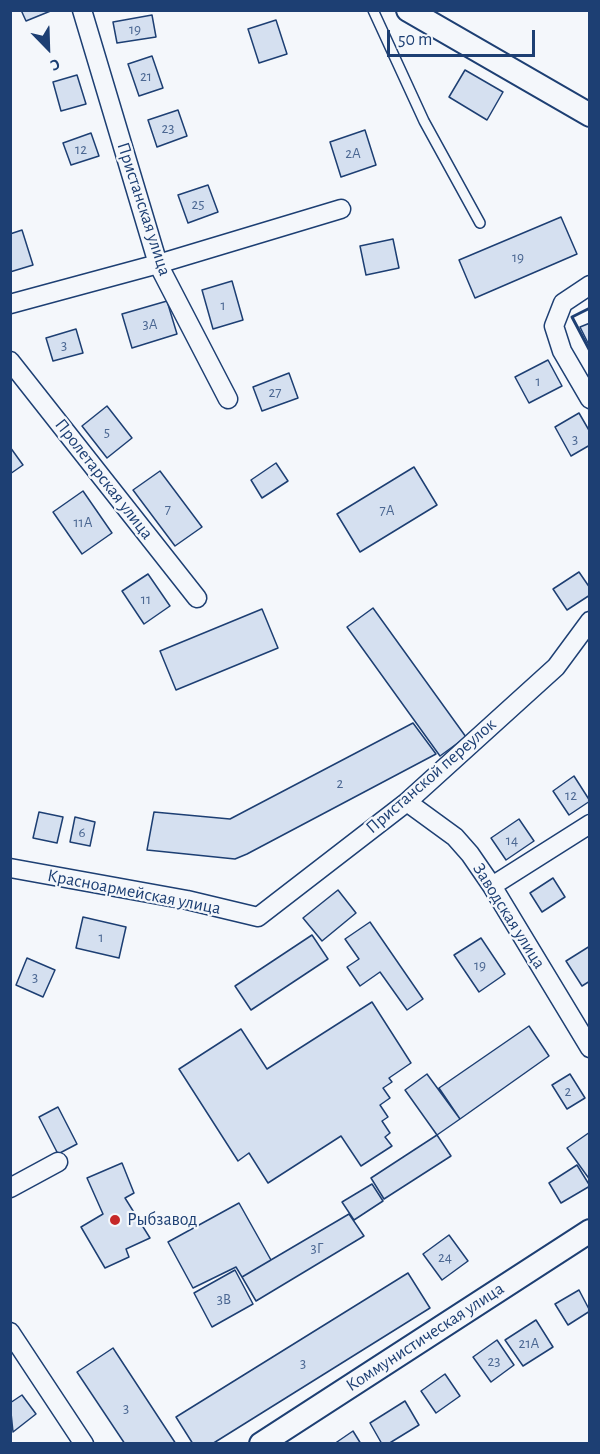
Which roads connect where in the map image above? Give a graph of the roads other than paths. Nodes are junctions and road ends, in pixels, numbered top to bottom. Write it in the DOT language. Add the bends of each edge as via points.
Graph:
graph roads {
  1 [pos="82,10"];
  2 [pos="373,10"];
  3 [pos="408,10"];
  4 [pos="590,115"];
  5 [pos="341,209"];
  6 [pos="480,223"];
  7 [pos="158,264"];
  8 [pos="590,285"];
  9 [pos="10,304"];
  10 [pos="10,361"];
  11 [pos="228,399"];
  12 [pos="590,399"];
  13 [pos="197,598"];
  14 [pos="590,621"];
  15 [pos="406,802"];
  16 [pos="590,824"];
  17 [pos="10,868"];
  18 [pos="492,886"];
  19 [pos="258,916"];
  20 [pos="590,1048"];
  21 [pos="58,1162"];
  22 [pos="10,1188"];
  23 [pos="590,1231"];
  24 [pos="10,1332"];
  25 [pos="84,1443"];
  26 [pos="261,1443"];
  1 -- 7 [label="street, Пристанская улица"];
  2 -- 6 [label="lane" via="424,121"];
  3 -- 4 [label="street"];
  5 -- 7 [label="street"];
  7 -- 9 [label="street"];
  7 -- 11 [label="street, Пристанская улица"];
  8 -- 12 [label="street" via="563,303 554,326 562,351"];
  10 -- 13 [label="street, Пролетарская улица"];
  14 -- 15 [label="street, Пристанской переулок" via="556,667"];
  15 -- 18 [label="street, Заводская улица" via="455,837"];
  15 -- 19 [label="street, Пристанской переулок"];
  16 -- 18 [label="street"];
  17 -- 19 [label="street, Красноармейская улица"];
  18 -- 20 [label="street, Заводская улица"];
  21 -- 22 [label="street"];
  23 -- 26 [label="street, Коммунистическая улица"];
  24 -- 25 [label="street"];
}
